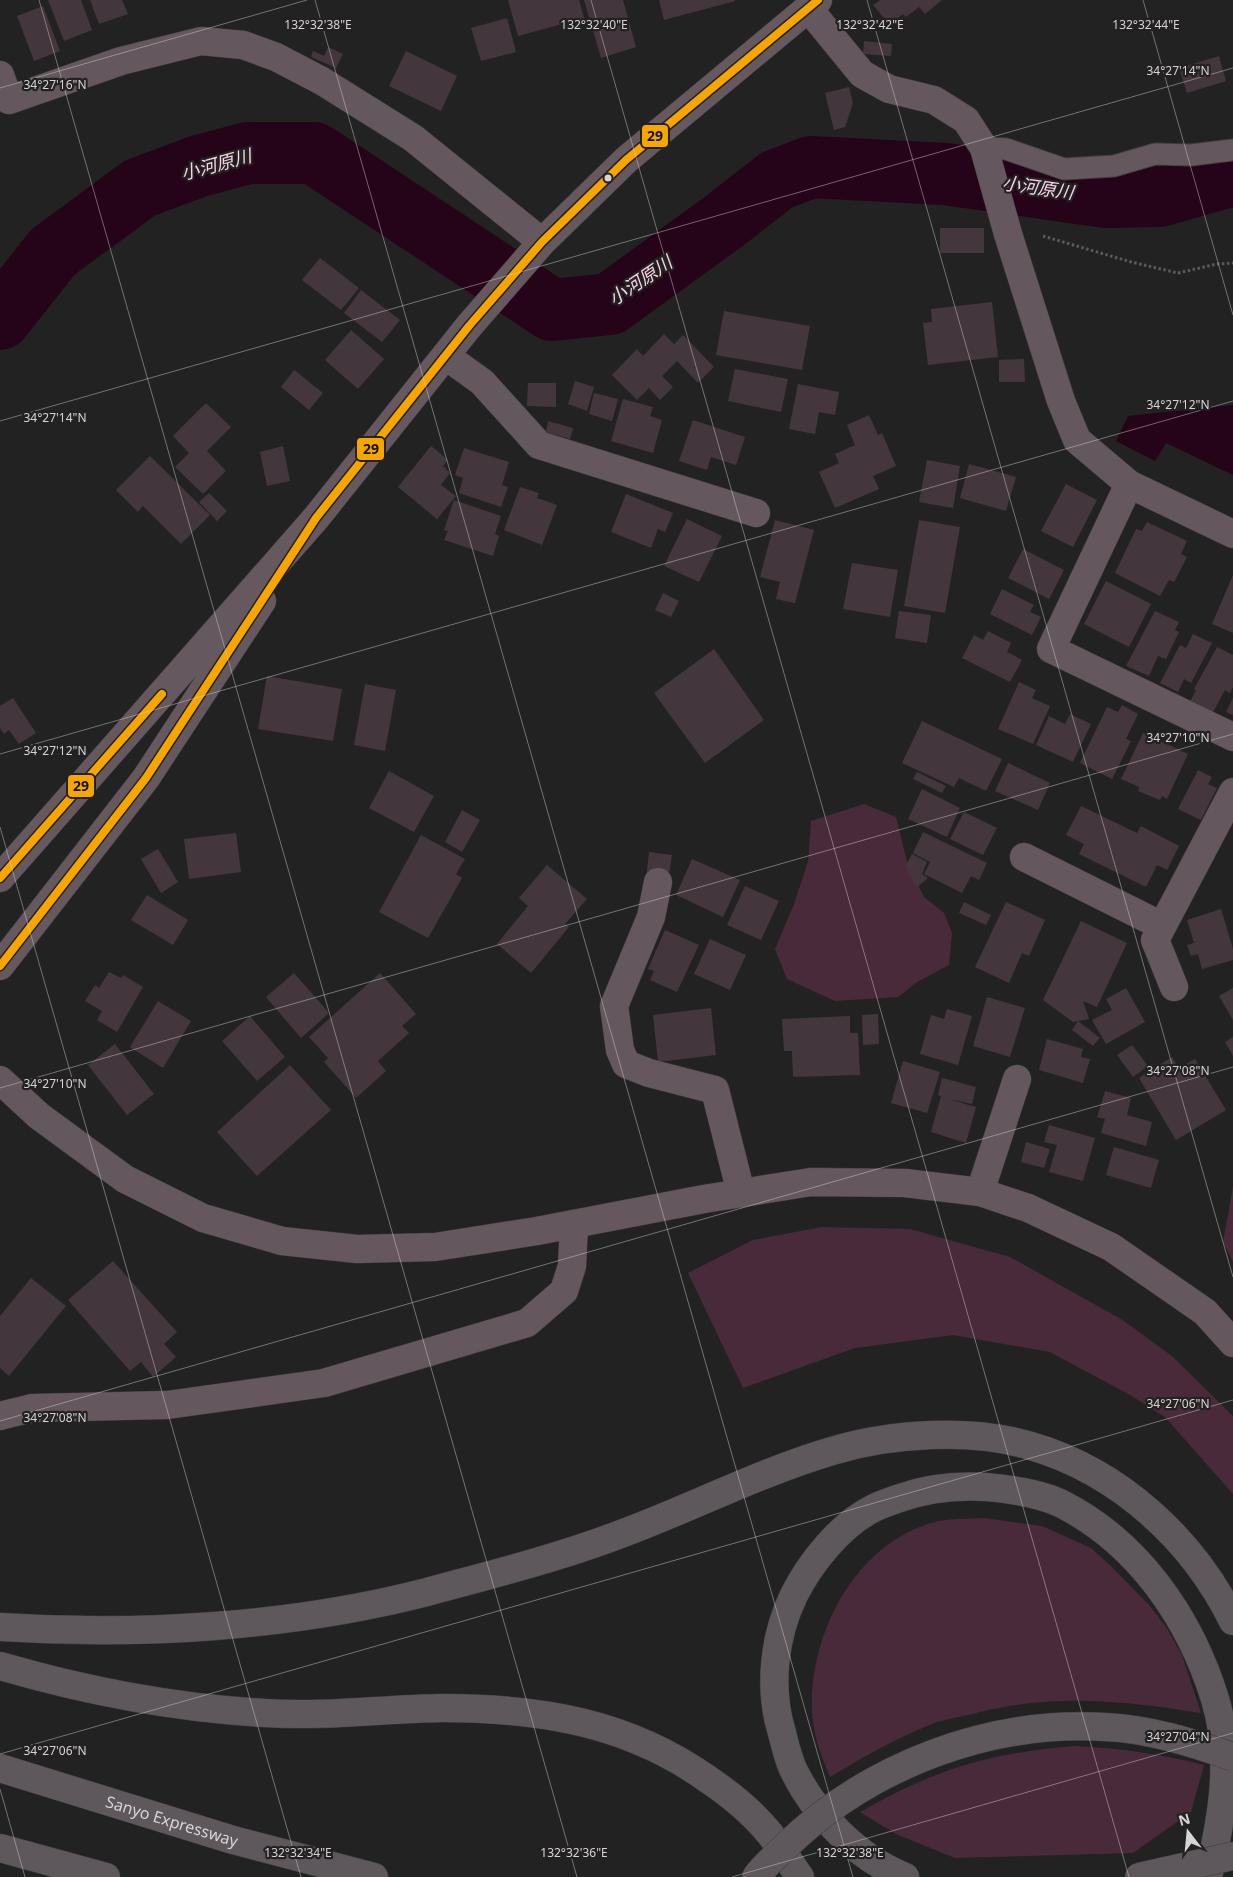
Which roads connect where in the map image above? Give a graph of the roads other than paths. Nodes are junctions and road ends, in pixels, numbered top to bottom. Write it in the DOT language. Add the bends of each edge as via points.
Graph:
graph roads {
  1 [pos="813,4"];
  2 [pos="3,92"];
  3 [pos="1233,150"];
  4 [pos="987,155"];
  5 [pos="536,249"];
  6 [pos="446,356"];
  7 [pos="1129,484"];
  8 [pos="756,513"];
  9 [pos="316,518"];
  10 [pos="1233,534"];
  11 [pos="1233,737"];
  12 [pos="1233,792"];
  13 [pos="1024,857"];
  14 [pos="0,878"];
  15 [pos="658,882"];
  16 [pos="1162,926"];
  17 [pos="0,966"];
  18 [pos="1174,987"];
  19 [pos="1017,1079"];
  20 [pos="0,1080"];
  21 [pos="980,1192"];
  22 [pos="741,1193"];
  23 [pos="574,1224"];
  24 [pos="1233,1343"];
  25 [pos="0,1416"];
  26 [pos="1233,1621"];
  27 [pos="0,1627"];
  28 [pos="0,1666"];
  29 [pos="1233,1757"];
  30 [pos="0,1768"];
  31 [pos="0,1848"];
  32 [pos="1233,1856"];
  33 [pos="106,1877"];
  34 [pos="374,1877"];
  35 [pos="756,1877"];
  36 [pos="800,1877"];
  37 [pos="905,1877"];
  38 [pos="1139,1877"];
  39 [pos="1208,1877"];
  1 -- 4 [label="street" via="862,74 889,89 934,100 966,120"];
  1 -- 5 [label="main road" via="626,160"];
  2 -- 5 [label="street" via="201,41 243,44 322,81 413,138"];
  3 -- 4 [label="lane" via="1191,155 1155,154 1114,166 1064,170 1006,150"];
  4 -- 7 [label="street" via="1061,400 1078,440"];
  5 -- 6 [label="main road"];
  6 -- 8 [label="street" via="482,382 539,445"];
  6 -- 9 [label="main road"];
  7 -- 10 [label="street"];
  7 -- 11 [label="street" via="1051,649"];
  9 -- 14 [label="main road"];
  9 -- 17 [label="main road" via="146,778"];
  12 -- 16 [label="street"];
  13 -- 16 [label="street"];
  15 -- 22 [label="street" via="651,917 614,1006 620,1050 626,1064 716,1090"];
  16 -- 18 [label="street" via="1155,940"];
  19 -- 21 [label="street"];
  20 -- 23 [label="street" via="39,1116 125,1179 203,1218 282,1241 357,1249 435,1247"];
  21 -- 22 [label="street" via="905,1183 811,1182"];
  21 -- 24 [label="street" via="1028,1208 1111,1247 1205,1312"];
  22 -- 23 [label="street"];
  23 -- 25 [label="street" via="572,1266 564,1292 527,1323 324,1383 167,1405 32,1408"];
  26 -- 27 [label="highway" via="1220,1594 1192,1554 1158,1519 1118,1488 1075,1464 1030,1446 933,1434 834,1450 740,1484 623,1534 422,1593 279,1618 202,1626 123,1630"];
  28 -- 36 [label="highway" via="92,1689 176,1705 265,1714 501,1709 550,1714 602,1726 688,1764 732,1796 770,1833"];
  29 -- 35 [label="highway, bridge" via="1152,1732 1104,1727 1052,1727 1000,1735 942,1751 885,1773 839,1802 799,1833"];
  30 -- 34 [label="highway, Sanyo Expressway" via="233,1840"];
  31 -- 33 [label="highway"];
  32 -- 38 [label="highway, bridge"];
  37 -- 39 [label="highway" via="890,1871 851,1844 813,1804 792,1768 778,1722 774,1669 783,1618 804,1574 834,1538 872,1508 916,1492 961,1485 1009,1489 1058,1502 1100,1528 1140,1563 1172,1605 1197,1650 1216,1701 1224,1744 1224,1793"];
}
